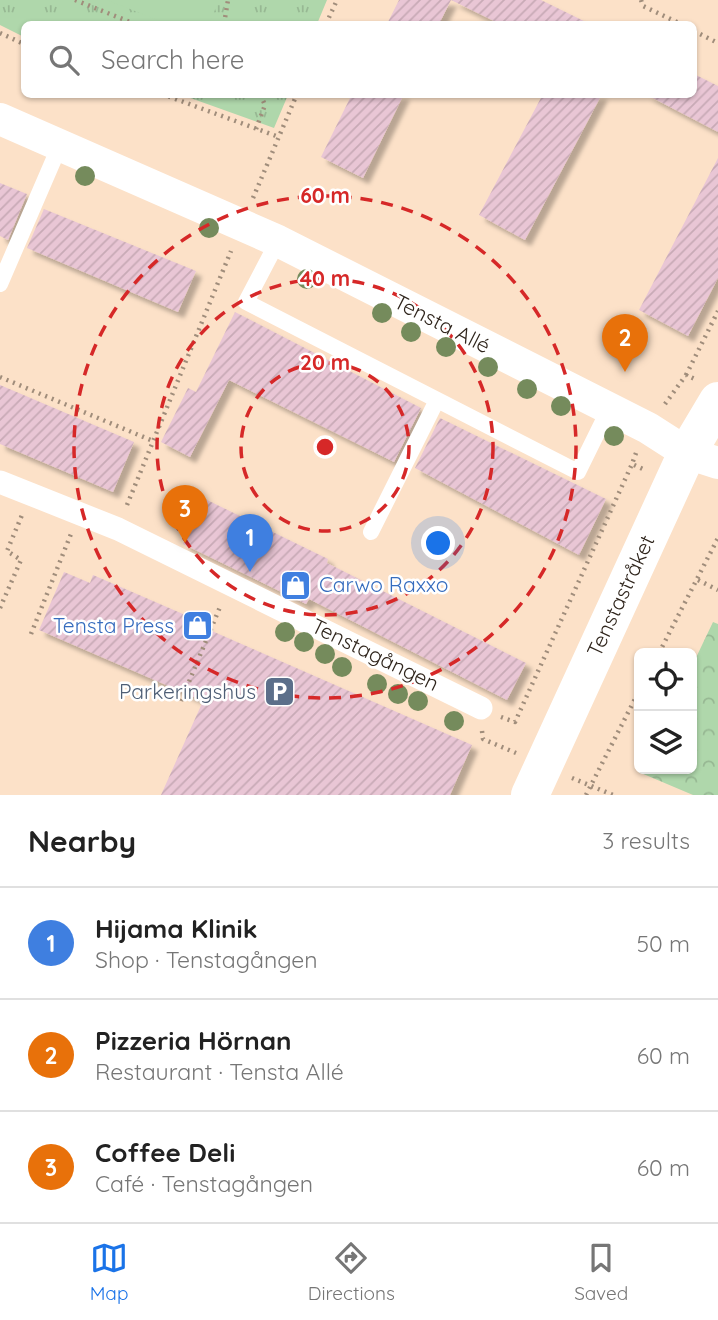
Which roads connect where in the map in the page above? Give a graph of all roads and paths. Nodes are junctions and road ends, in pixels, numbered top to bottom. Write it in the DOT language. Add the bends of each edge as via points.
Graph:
graph roads {
  1 [pos="75,0"];
  2 [pos="228,0"];
  3 [pos="337,0"];
  4 [pos="641,0"];
  5 [pos="128,21"];
  6 [pos="224,21"];
  7 [pos="328,21"];
  8 [pos="675,21"];
  9 [pos="697,32"];
  10 [pos="0,33"];
  11 [pos="21,43"];
  12 [pos="718,43"];
  13 [pos="173,98"];
  14 [pos="262,98"];
  15 [pos="295,98"];
  16 [pos="0,119"];
  17 [pos="256,129"];
  18 [pos="279,138"];
  19 [pos="60,145"];
  20 [pos="267,166"];
  21 [pos="278,241"];
  22 [pos="0,284"];
  23 [pos="214,290"];
  24 [pos="718,311"];
  25 [pos="686,375"];
  26 [pos="0,377"];
  27 [pos="437,400"];
  28 [pos="718,401"];
  29 [pos="609,410"];
  30 [pos="153,441"];
  31 [pos="703,458"];
  32 [pos="632,464"];
  33 [pos="0,482"];
  34 [pos="31,493"];
  35 [pos="79,513"];
  36 [pos="118,529"];
  37 [pos="371,532"];
  38 [pos="718,538"];
  39 [pos="698,580"];
  40 [pos="230,583"];
  41 [pos="718,590"];
  42 [pos="0,608"];
  43 [pos="31,634"];
  44 [pos="662,648"];
  45 [pos="181,701"];
  46 [pos="634,701"];
  47 [pos="481,708"];
  48 [pos="511,751"];
  49 [pos="590,785"];
  50 [pos="530,795"];
  51 [pos="586,795"];
  52 [pos="613,795"];
  1 -- 5 [label="path"];
  2 -- 6 [label="path"];
  3 -- 7 [label="path"];
  4 -- 8 [label="path" via="643,6"];
  9 -- 12 [label="path"];
  10 -- 11 [label="path"];
  13 -- 17 [label="path"];
  14 -- 17 [label="path" via="265,105"];
  15 -- 18 [label="path"];
  16 -- 19 [label="street, Tensta Allé"];
  17 -- 18 [label="path"];
  18 -- 20 [label="path"];
  19 -- 21 [label="street, Tensta Allé"];
  19 -- 22 [label="lane"];
  21 -- 27 [label="lane" via="247,302"];
  21 -- 29 [label="street, Tensta Allé"];
  23 -- 30 [label="path"];
  24 -- 25 [label="path"];
  26 -- 30 [label="path"];
  27 -- 29 [label="lane" via="578,472"];
  27 -- 37 [label="lane"];
  28 -- 31 [label="street, Tenstastråket"];
  29 -- 31 [label="street, Tensta Allé"];
  30 -- 36 [label="path"];
  31 -- 50 [label="street, Tenstastråket"];
  32 -- 47 [label="path" via="515,722"];
  33 -- 34 [label="street, Tenstagången"];
  34 -- 35 [label="street, Tenstagången"];
  34 -- 42 [label="path" via="7,551 21,560"];
  35 -- 36 [label="street, Tenstagången"];
  35 -- 43 [label="path"];
  36 -- 40 [label="street, Tenstagången"];
  38 -- 39 [label="path"];
  39 -- 41 [label="path"];
  39 -- 44 [label="path"];
  40 -- 45 [label="path"];
  40 -- 47 [label="street, Tenstagången"];
  46 -- 49 [label="path"];
  47 -- 48 [label="path" via="483,739"];
  49 -- 51 [label="path"];
  49 -- 52 [label="path"];
}
